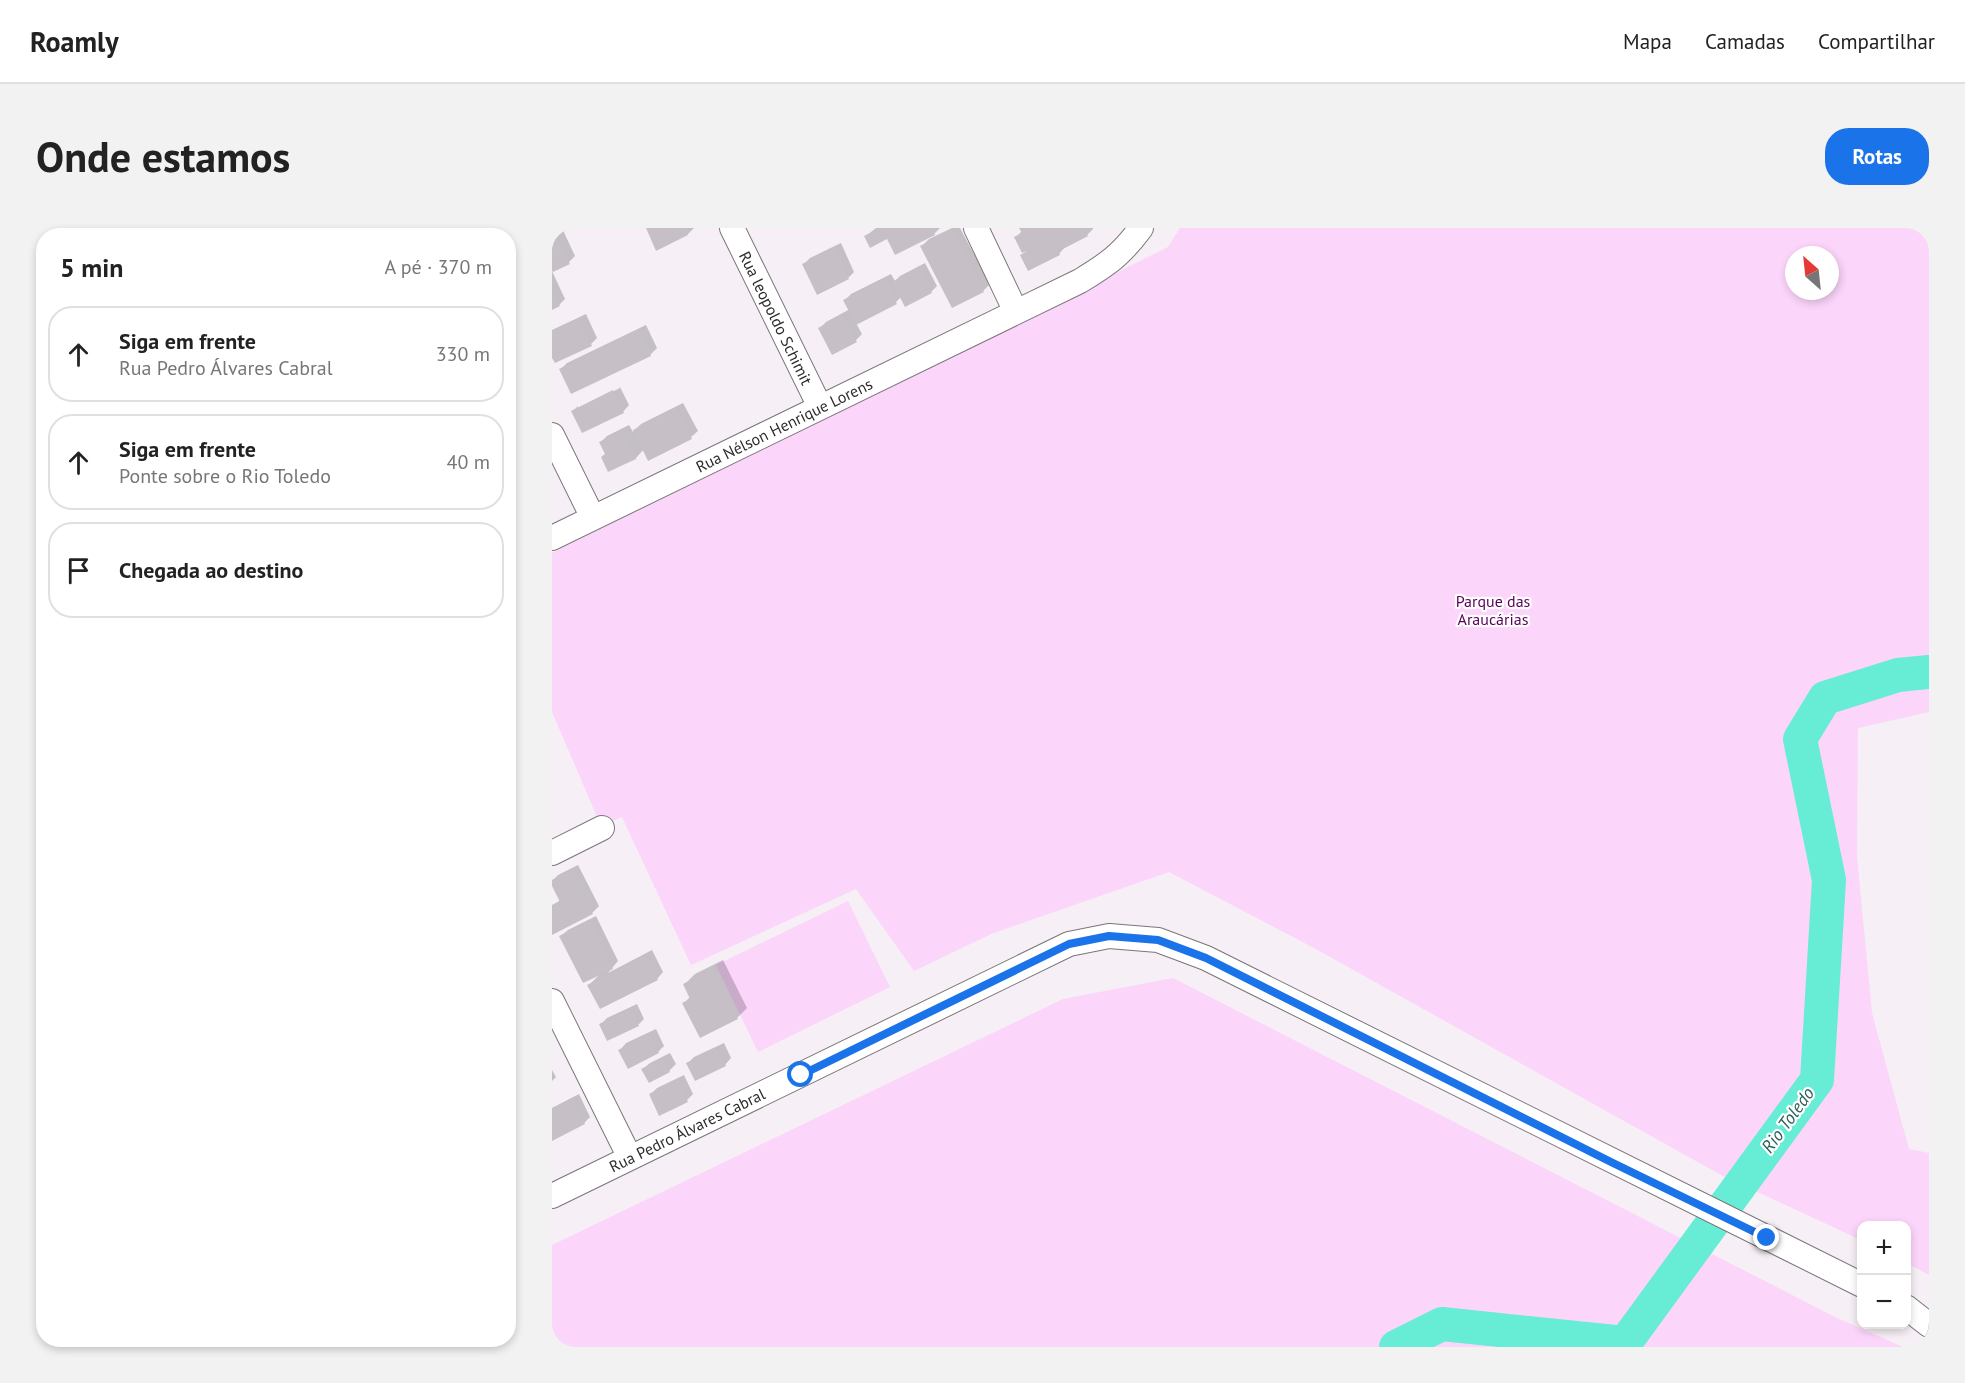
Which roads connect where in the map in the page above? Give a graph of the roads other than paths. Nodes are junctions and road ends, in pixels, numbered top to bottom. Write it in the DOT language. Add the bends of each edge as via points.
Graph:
graph roads {
  1 [pos="732,228"];
  2 [pos="976,228"];
  3 [pos="1142,228"];
  4 [pos="1016,312"];
  5 [pos="820,407"];
  6 [pos="552,435"];
  7 [pos="593,518"];
  8 [pos="552,538"];
  9 [pos="602,828"];
  10 [pos="552,853"];
  11 [pos="552,1000"];
  12 [pos="630,1158"];
  13 [pos="552,1196"];
  14 [pos="1857,1283"];
  15 [pos="1911,1311"];
  16 [pos="1929,1324"];
  1 -- 5 [label="street, Rua leopoldo Schimit"];
  2 -- 4 [label="street"];
  3 -- 4 [label="street, Rua Nélson Henrique Lorens" via="1112,262"];
  4 -- 5 [label="street, Rua Nélson Henrique Lorens"];
  5 -- 7 [label="street, Rua Nélson Henrique Lorens"];
  6 -- 7 [label="street"];
  7 -- 8 [label="street, Rua Nélson Henrique Lorens"];
  9 -- 10 [label="street"];
  11 -- 12 [label="street"];
  12 -- 13 [label="street, Rua Pedro Álvares Cabral"];
  12 -- 14 [label="street, Rua Pedro Álvares Cabral" via="1069,944 1109,936 1158,940 1206,958"];
  15 -- 16 [label="street"];
}
